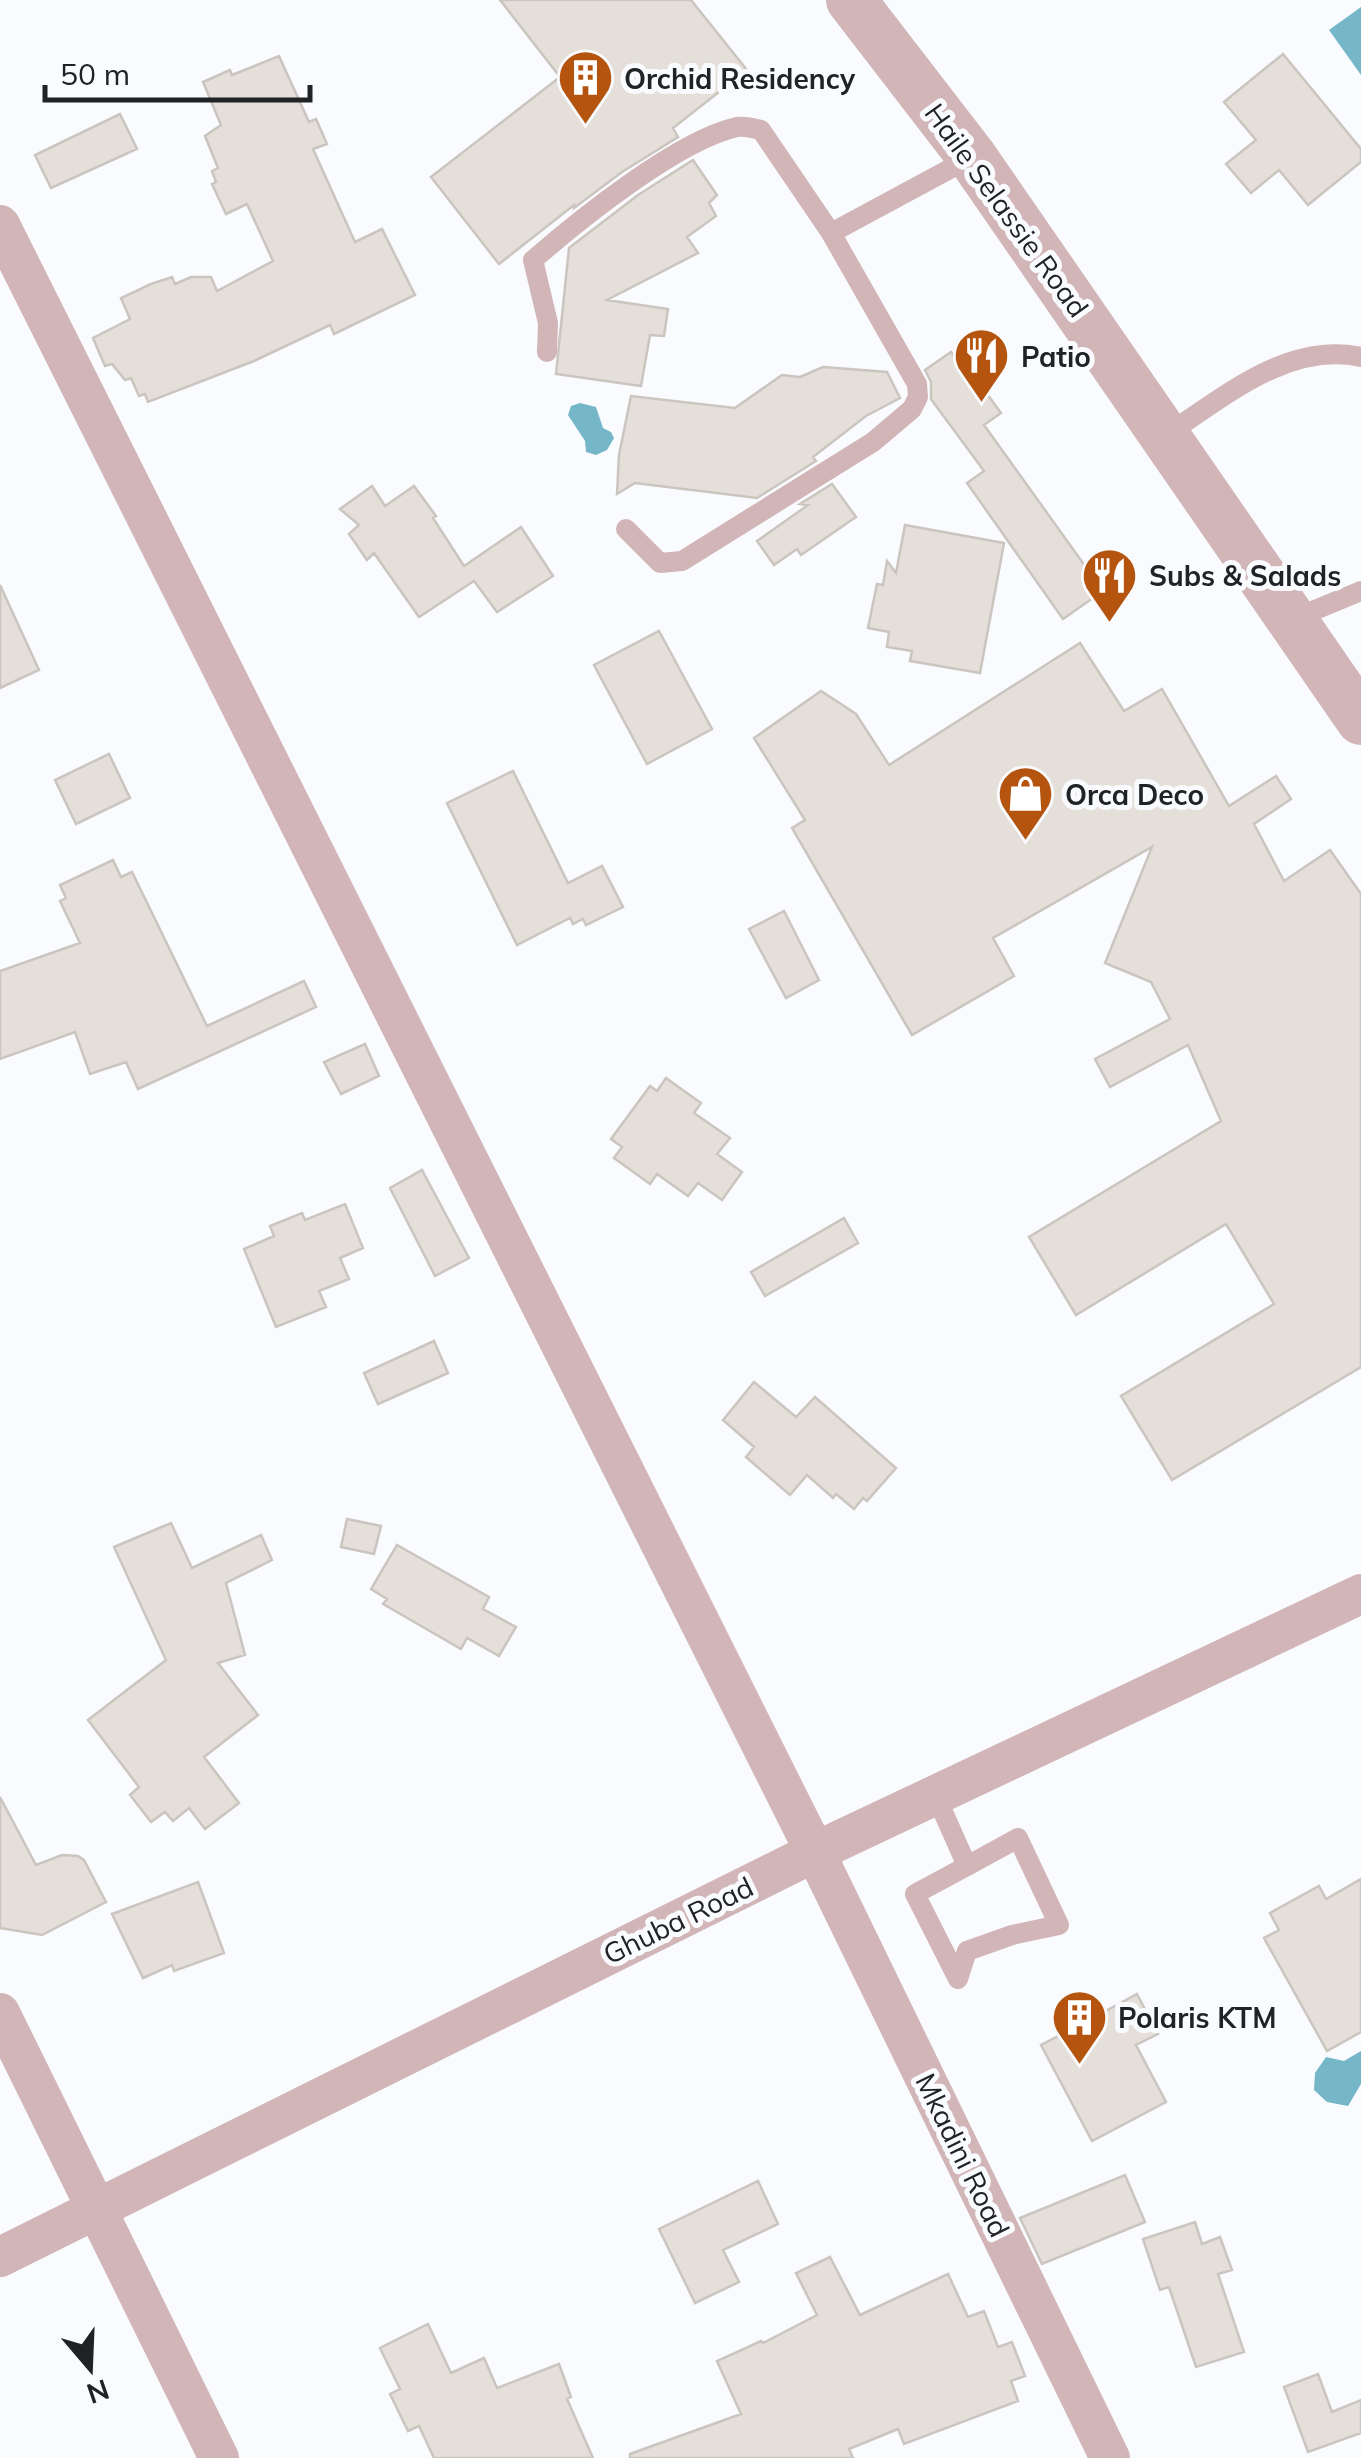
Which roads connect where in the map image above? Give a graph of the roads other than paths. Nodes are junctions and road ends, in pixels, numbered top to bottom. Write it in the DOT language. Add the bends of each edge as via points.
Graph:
graph roads {
  1 [pos="852,0"];
  2 [pos="972,157"];
  3 [pos="0,225"];
  4 [pos="831,233"];
  5 [pos="547,352"];
  6 [pos="1361,357"];
  7 [pos="1166,435"];
  8 [pos="626,529"];
  9 [pos="1361,592"];
  10 [pos="1293,618"];
  11 [pos="1361,720"];
  12 [pos="1361,1594"];
  13 [pos="936,1796"];
  14 [pos="815,1852"];
  15 [pos="966,1866"];
  16 [pos="0,2012"];
  17 [pos="98,2208"];
  18 [pos="0,2257"];
  19 [pos="219,2458"];
  20 [pos="1110,2458"];
  1 -- 2 [label="street, Haile Selassie Road"];
  2 -- 4 [label="lane"];
  2 -- 7 [label="street, Haile Selassie Road"];
  3 -- 14 [label="street, Mkadini Road"];
  4 -- 5 [label="lane" via="760,130 741,126 708,138 616,194 533,260 548,323"];
  4 -- 8 [label="lane" via="916,384 912,409 805,488 682,561 660,563"];
  6 -- 7 [label="lane" via="1286,362"];
  7 -- 10 [label="street, Haile Selassie Road"];
  9 -- 10 [label="lane"];
  10 -- 11 [label="street, Haile Selassie Road"];
  12 -- 13 [label="street, Ghuba Road"];
  13 -- 14 [label="street, Ghuba Road"];
  13 -- 15 [label="lane"];
  14 -- 17 [label="street, Ghuba Road"];
  14 -- 20 [label="street, Mkadini Road"];
  15 -- 15 [label="lane" via="916,1894 958,1978 967,1951 1059,1925 1018,1838"];
  16 -- 17 [label="street"];
  17 -- 18 [label="street, Ghuba Road"];
  17 -- 19 [label="street"];
}
